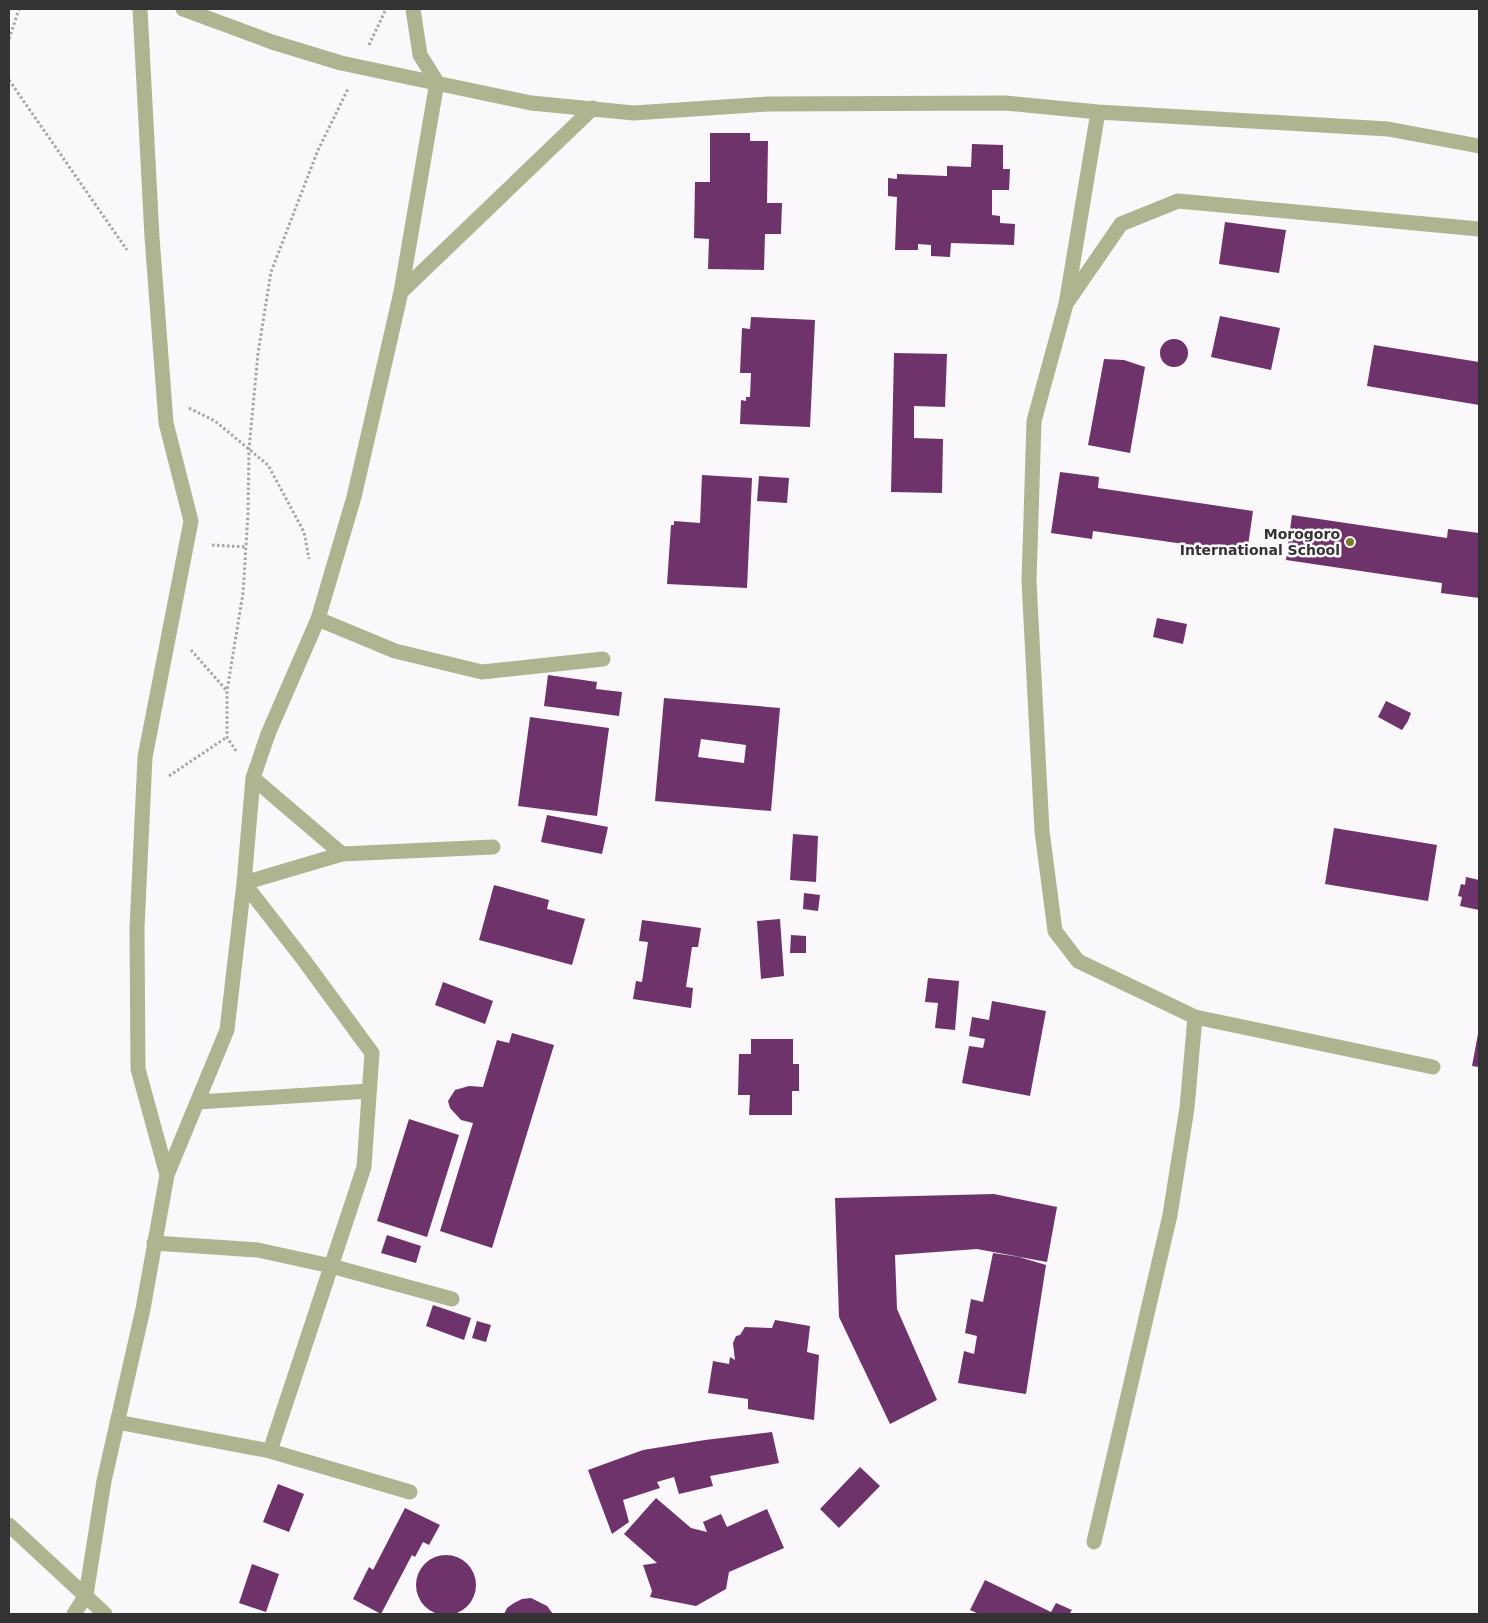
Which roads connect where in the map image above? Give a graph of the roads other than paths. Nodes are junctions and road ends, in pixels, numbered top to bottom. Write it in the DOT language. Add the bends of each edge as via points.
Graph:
graph roads {
  1 [pos="140,9"];
  2 [pos="183,9"];
  3 [pos="413,9"];
  4 [pos="437,82"];
  5 [pos="592,108"];
  6 [pos="1098,112"];
  7 [pos="1479,146"];
  8 [pos="1479,229"];
  9 [pos="401,292"];
  10 [pos="1066,304"];
  11 [pos="318,619"];
  12 [pos="603,659"];
  13 [pos="253,778"];
  14 [pos="494,847"];
  15 [pos="342,854"];
  16 [pos="244,884"];
  17 [pos="1196,1017"];
  18 [pos="1433,1067"];
  19 [pos="369,1091"];
  20 [pos="198,1102"];
  21 [pos="168,1175"];
  22 [pos="154,1243"];
  23 [pos="331,1266"];
  24 [pos="452,1299"];
  25 [pos="117,1422"];
  26 [pos="270,1450"];
  27 [pos="410,1492"];
  28 [pos="9,1525"];
  29 [pos="1094,1542"];
  30 [pos="86,1595"];
  31 [pos="74,1614"];
  32 [pos="105,1614"];
  1 -- 21 [label="street" via="166,423 191,521 145,757 137,928 138,1069"];
  2 -- 4 [label="street" via="341,63"];
  3 -- 4 [label="street" via="420,55"];
  4 -- 5 [label="street" via="531,103"];
  4 -- 9 [label="street"];
  5 -- 6 [label="street" via="634,113 768,104 1006,102"];
  5 -- 9 [label="street"];
  6 -- 7 [label="street" via="1388,129"];
  6 -- 10 [label="street"];
  8 -- 10 [label="street" via="1178,201 1121,224"];
  9 -- 11 [label="street" via="354,497"];
  10 -- 17 [label="street" via="1034,421 1029,581 1042,831 1055,931 1078,961"];
  11 -- 12 [label="street" via="395,651 482,672"];
  11 -- 13 [label="street" via="268,734"];
  13 -- 15 [label="street"];
  13 -- 16 [label="street"];
  14 -- 15 [label="street"];
  15 -- 16 [label="street"];
  16 -- 19 [label="street" via="372,1053"];
  16 -- 20 [label="street" via="227,1030"];
  17 -- 18 [label="street"];
  17 -- 29 [label="street" via="1187,1108 1170,1215"];
  19 -- 20 [label="street"];
  19 -- 23 [label="street" via="364,1167"];
  20 -- 21 [label="street"];
  21 -- 22 [label="street"];
  22 -- 23 [label="street" via="258,1250"];
  22 -- 25 [label="street" via="143,1309"];
  23 -- 24 [label="street"];
  23 -- 26 [label="street"];
  25 -- 26 [label="street"];
  25 -- 30 [label="street"];
  26 -- 27 [label="street"];
  28 -- 30 [label="street"];
  30 -- 31 [label="street"];
  30 -- 32 [label="street"];
}
